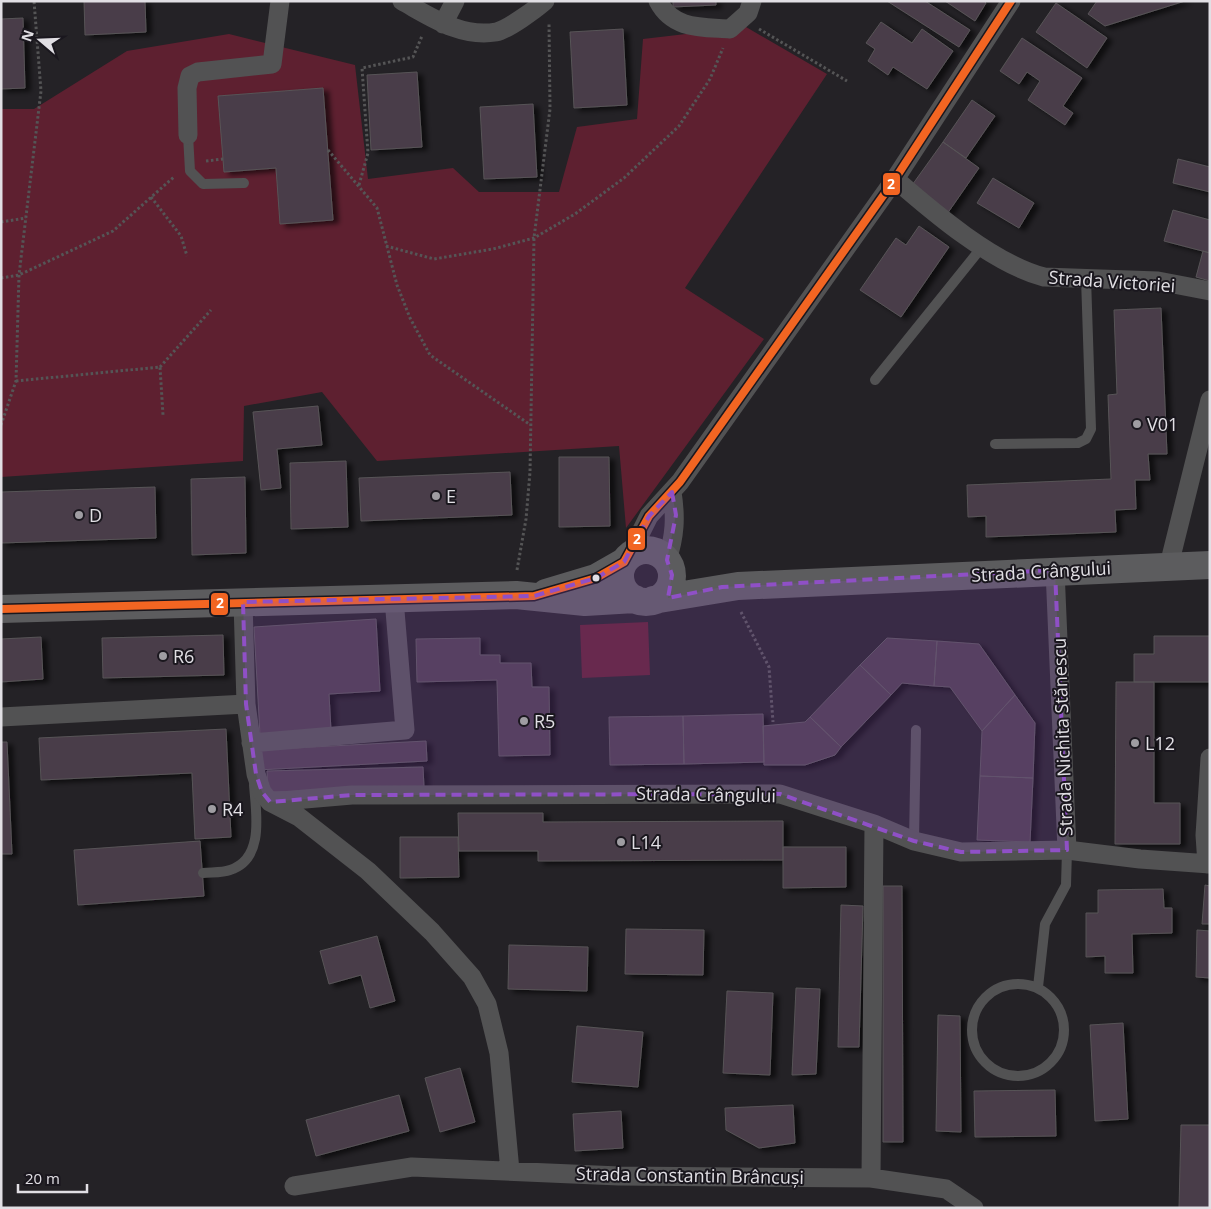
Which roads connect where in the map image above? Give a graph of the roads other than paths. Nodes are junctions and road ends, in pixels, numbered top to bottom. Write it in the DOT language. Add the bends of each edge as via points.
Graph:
graph roads {
  1 [pos="280,1"];
  2 [pos="402,1"];
  3 [pos="455,1"];
  4 [pos="545,1"];
  5 [pos="658,1"];
  6 [pos="752,1"];
  7 [pos="1011,1"];
  8 [pos="436,20"];
  9 [pos="188,135"];
  10 [pos="895,179"];
  11 [pos="244,183"];
  12 [pos="982,247"];
  13 [pos="1086,278"];
  14 [pos="1210,291"];
  15 [pos="875,380"];
  16 [pos="1210,400"];
  17 [pos="995,444"];
  18 [pos="672,492"];
  19 [pos="626,559"];
  20 [pos="668,564"];
  21 [pos="1169,565"];
  22 [pos="1210,565"];
  23 [pos="1055,570"];
  24 [pos="730,586"];
  25 [pos="525,596"];
  26 [pos="394,599"];
  27 [pos="644,600"];
  28 [pos="244,602"];
  29 [pos="1,609"];
  30 [pos="246,704"];
  31 [pos="1,717"];
  32 [pos="916,730"];
  33 [pos="251,743"];
  34 [pos="1210,758"];
  35 [pos="270,802"];
  36 [pos="874,824"];
  37 [pos="914,841"];
  38 [pos="1067,850"];
  39 [pos="1208,864"];
  40 [pos="203,873"];
  41 [pos="1038,987"];
  42 [pos="510,1170"];
  43 [pos="871,1178"];
  44 [pos="294,1186"];
  45 [pos="974,1208"];
  1 -- 9 [label="street" via="272,64 198,72 190,76 187,88"];
  2 -- 8 [label="street"];
  3 -- 8 [label="street"];
  4 -- 8 [label="street" via="498,32 467,32"];
  5 -- 6 [label="street" via="662,9 681,24 736,24 748,13"];
  7 -- 10 [label="street"];
  9 -- 11 [label="lane" via="190,171 202,184"];
  10 -- 12 [label="street, Strada Victoriei"];
  10 -- 18 [label="street"];
  12 -- 13 [label="street, Strada Victoriei" via="1031,274"];
  12 -- 15 [label="lane"];
  13 -- 14 [label="street, Strada Victoriei" via="1158,281"];
  13 -- 17 [label="lane" via="1091,429 1086,439 1078,443"];
  16 -- 21 [label="street"];
  18 -- 19 [label="street" via="649,516"];
  18 -- 20 [label="street" via="676,515"];
  19 -- 20 [label="main road" via="642,550 655,552"];
  19 -- 25 [label="main road" via="596,578"];
  19 -- 27 [label="main road" via="621,569 624,590"];
  20 -- 24 [label="main road, Strada Crângului"];
  20 -- 27 [label="main road" via="671,583 661,597"];
  21 -- 22 [label="main road, Strada Crângului"];
  21 -- 23 [label="main road, Strada Crângului"];
  23 -- 24 [label="main road, Strada Crângului"];
  23 -- 38 [label="street, Strada Nichita Stănescu"];
  24 -- 27 [label="main road, Strada Crângului" via="700,594"];
  25 -- 26 [label="main road"];
  25 -- 27 [label="main road, Strada Crângului" via="585,602"];
  26 -- 28 [label="main road"];
  26 -- 33 [label="street" via="405,730"];
  28 -- 29 [label="main road"];
  28 -- 30 [label="street"];
  30 -- 31 [label="street"];
  30 -- 33 [label="street"];
  32 -- 37 [label="lane"];
  33 -- 35 [label="street" via="256,774 262,792"];
  33 -- 40 [label="lane" via="257,834 251,853 231,870"];
  34 -- 39 [label="street" via="1206,835"];
  35 -- 36 [label="street, Strada Crângului" via="352,795 780,794"];
  35 -- 42 [label="street" via="299,817 368,872 432,932 472,977 487,1004 499,1053"];
  36 -- 37 [label="street, Strada Crângului"];
  36 -- 43 [label="street"];
  37 -- 38 [label="street, Strada Crângului" via="961,852"];
  38 -- 39 [label="street, Strada Nichita Stănescu"];
  38 -- 41 [label="lane" via="1066,885 1045,924"];
  41 -- 41 [label="lane" via="1009,984 983,998 971,1024 976,1053 998,1074 1027,1077 1053,1063 1065,1036 1060,1007"];
  42 -- 43 [label="street, Strada Constantin Brâncuși" via="619,1176"];
  42 -- 44 [label="street, Strada Constantin Brâncuși" via="412,1167"];
  43 -- 45 [label="street, Strada Constantin Brâncuși" via="946,1189"];
}
